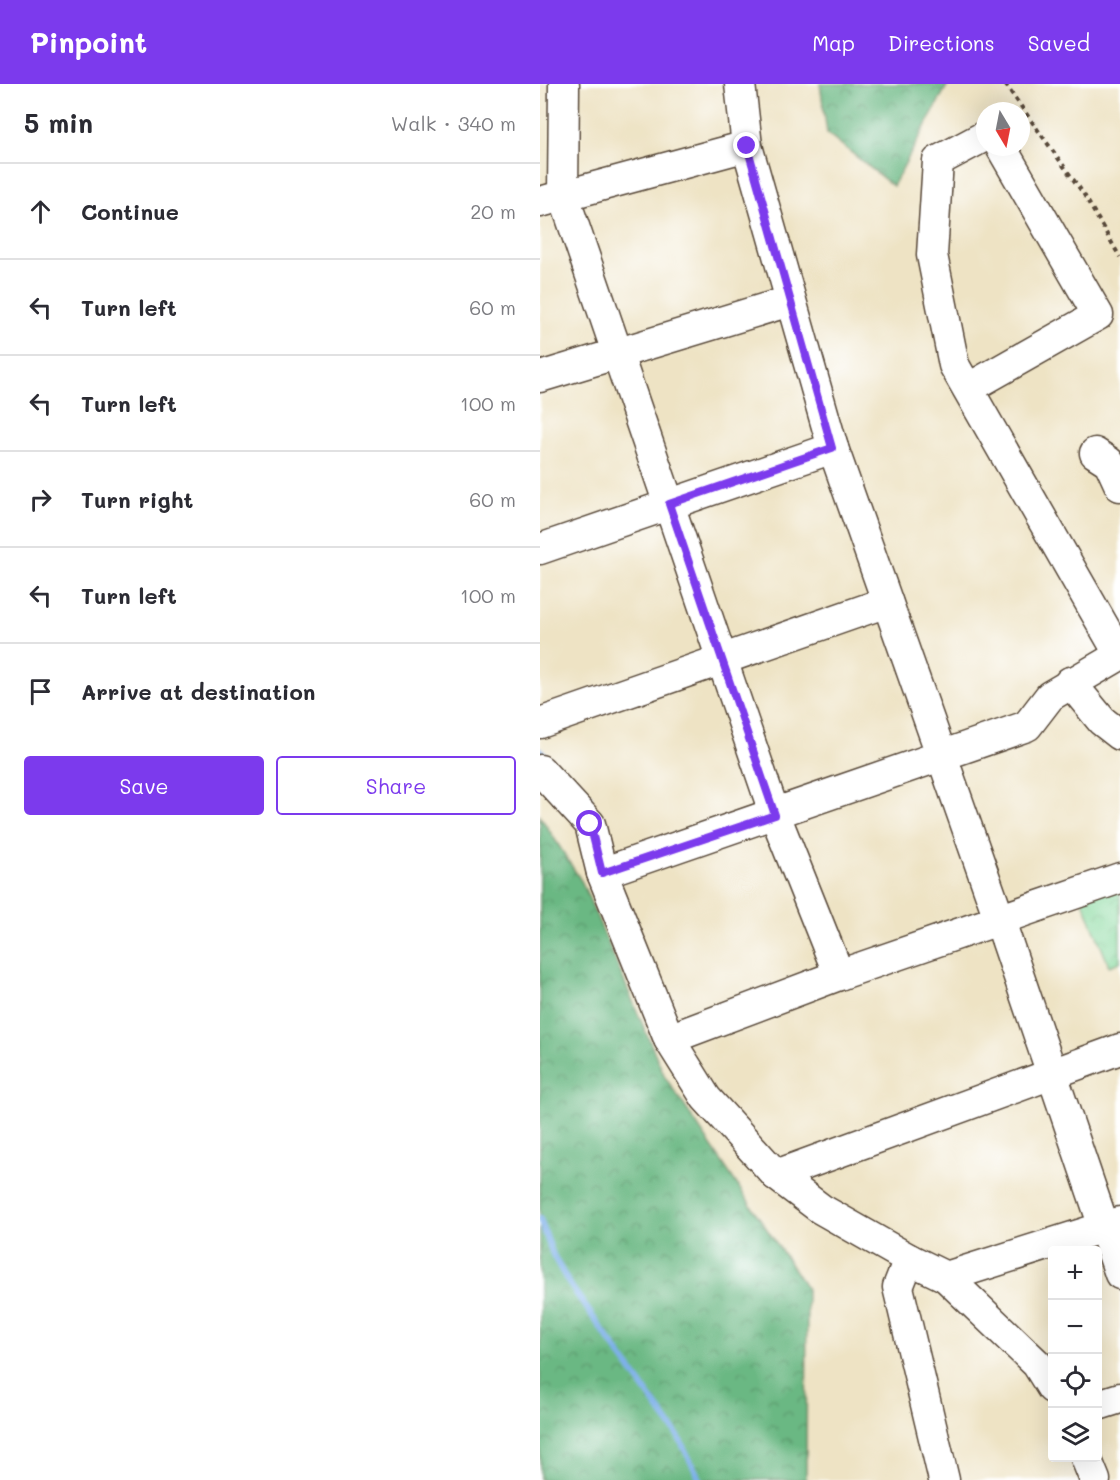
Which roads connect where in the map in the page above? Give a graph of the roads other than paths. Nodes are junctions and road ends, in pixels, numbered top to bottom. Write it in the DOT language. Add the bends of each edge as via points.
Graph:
graph roads {
  1 [pos="564,84"];
  2 [pos="740,84"];
  3 [pos="976,141"];
  4 [pos="747,146"];
  5 [pos="1006,156"];
  6 [pos="552,198"];
  7 [pos="790,301"];
  8 [pos="616,352"];
  9 [pos="540,377"];
  10 [pos="969,388"];
  11 [pos="832,448"];
  12 [pos="1095,453"];
  13 [pos="1120,486"];
  14 [pos="669,504"];
  15 [pos="540,549"];
  16 [pos="887,602"];
  17 [pos="1120,655"];
  18 [pos="721,658"];
  19 [pos="1070,682"];
  20 [pos="540,723"];
  21 [pos="1120,735"];
  22 [pos="941,757"];
  23 [pos="540,770"];
  24 [pos="775,815"];
  25 [pos="602,873"];
  26 [pos="1120,878"];
  27 [pos="1000,921"];
  28 [pos="839,975"];
  29 [pos="669,1039"];
  30 [pos="1120,1049"];
  31 [pos="1053,1074"];
  32 [pos="776,1175"];
  33 [pos="1112,1225"];
  34 [pos="909,1259"];
  35 [pos="1120,1274"];
  36 [pos="946,1277"];
  37 [pos="1048,1380"];
  38 [pos="1120,1398"];
  39 [pos="1102,1404"];
  40 [pos="1088,1462"];
  41 [pos="944,1480"];
  42 [pos="1095,1480"];
  1 -- 6 [label="street"];
  2 -- 4 [label="street"];
  3 -- 10 [label="street" via="938,161 932,255 954,365"];
  4 -- 6 [label="street"];
  4 -- 7 [label="street"];
  5 -- 10 [label="street" via="1098,315"];
  6 -- 8 [label="street"];
  7 -- 8 [label="street"];
  7 -- 11 [label="street"];
  8 -- 9 [label="street"];
  8 -- 14 [label="street"];
  10 -- 17 [label="street"];
  11 -- 14 [label="street"];
  11 -- 16 [label="street"];
  12 -- 13 [label="street" via="1109,462"];
  14 -- 15 [label="street"];
  14 -- 18 [label="street"];
  16 -- 18 [label="street"];
  16 -- 22 [label="street"];
  17 -- 19 [label="street"];
  18 -- 20 [label="street"];
  18 -- 24 [label="street"];
  19 -- 21 [label="street" via="1102,722"];
  19 -- 22 [label="street" via="1050,696 1027,726"];
  22 -- 24 [label="street"];
  22 -- 27 [label="street"];
  23 -- 25 [label="street" via="590,824"];
  24 -- 25 [label="street"];
  24 -- 28 [label="street"];
  25 -- 29 [label="street"];
  26 -- 27 [label="street"];
  27 -- 28 [label="street"];
  27 -- 31 [label="street"];
  28 -- 29 [label="street"];
  29 -- 32 [label="street" via="706,1098"];
  30 -- 31 [label="street"];
  31 -- 32 [label="street"];
  31 -- 33 [label="street"];
  32 -- 34 [label="street" via="821,1209"];
  33 -- 35 [label="street"];
  33 -- 36 [label="street"];
  34 -- 36 [label="street"];
  34 -- 41 [label="street" via="898,1287"];
  36 -- 37 [label="street" via="1037,1364"];
  38 -- 39 [label="street"];
  40 -- 42 [label="street"];
}
